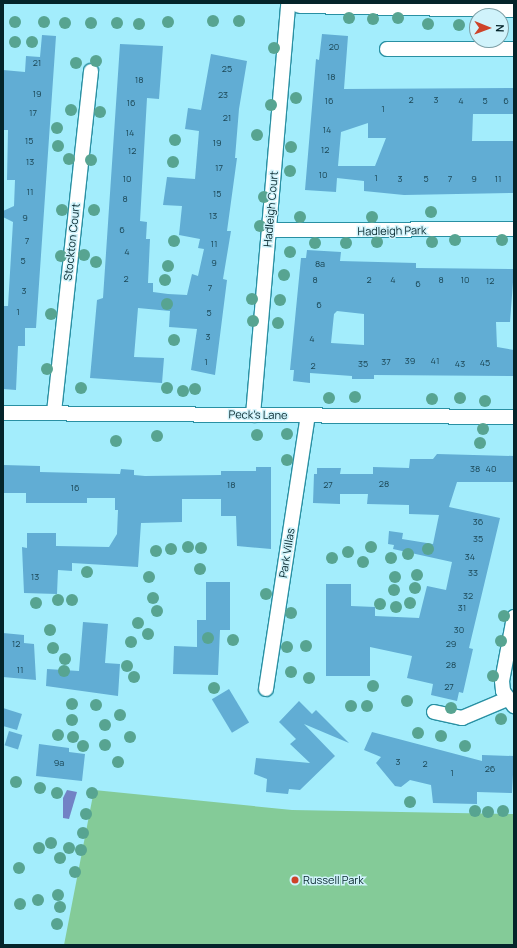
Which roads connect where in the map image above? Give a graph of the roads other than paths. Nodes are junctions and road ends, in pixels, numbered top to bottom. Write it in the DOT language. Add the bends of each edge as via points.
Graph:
graph roads {
  1 [pos="288,3"];
  2 [pos="300,3"];
  3 [pos="514,7"];
  4 [pos="387,49"];
  5 [pos="514,49"];
  6 [pos="90,72"];
  7 [pos="514,229"];
  8 [pos="269,230"];
  9 [pos="54,412"];
  10 [pos="3,413"];
  11 [pos="253,415"];
  12 [pos="308,416"];
  13 [pos="514,417"];
  14 [pos="514,617"];
  15 [pos="266,689"];
  16 [pos="511,703"];
  17 [pos="434,712"];
  1 -- 8 [label="street, Hadleigh Court"];
  2 -- 3 [label="street"];
  4 -- 5 [label="street"];
  6 -- 9 [label="street, Stockton Court"];
  7 -- 8 [label="street, Hadleigh Park"];
  8 -- 11 [label="street, Hadleigh Court"];
  9 -- 10 [label="street, Peck's Lane"];
  9 -- 11 [label="street, Peck's Lane"];
  11 -- 12 [label="street, Peck's Lane"];
  12 -- 13 [label="street, Peck's Lane"];
  12 -- 15 [label="street, Park Villas"];
  14 -- 16 [label="street" via="503,664 503,691"];
  16 -- 17 [label="street" via="462,718"];
}
